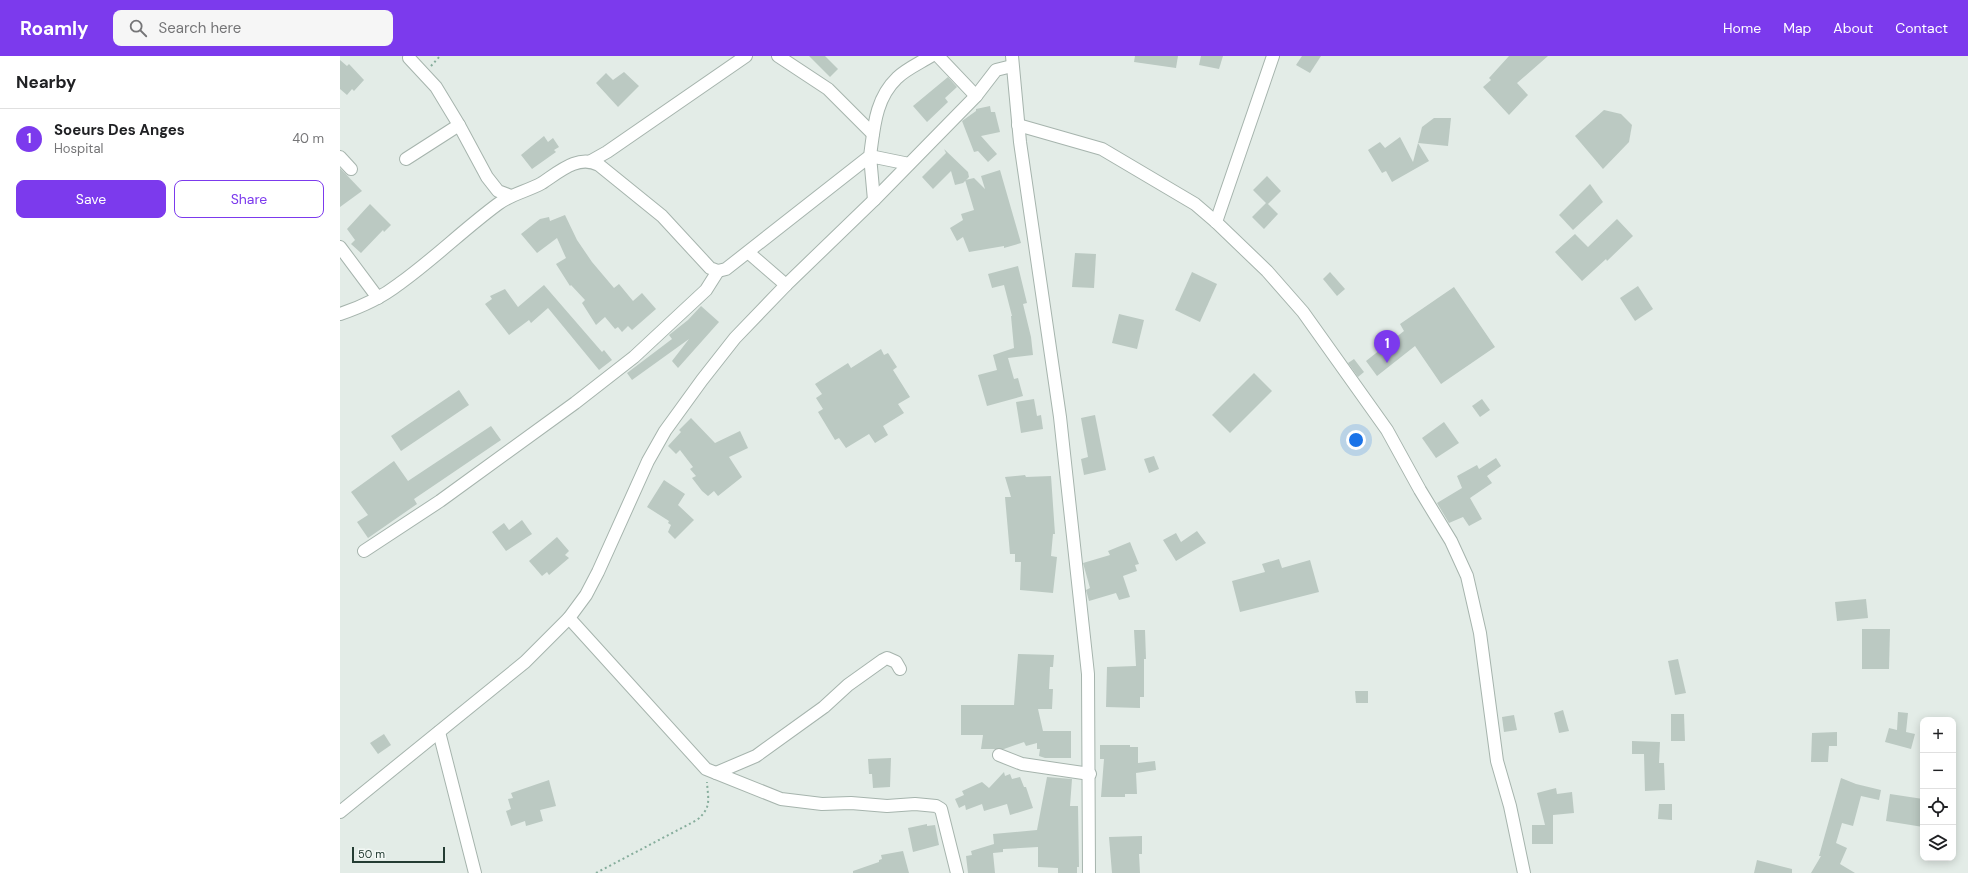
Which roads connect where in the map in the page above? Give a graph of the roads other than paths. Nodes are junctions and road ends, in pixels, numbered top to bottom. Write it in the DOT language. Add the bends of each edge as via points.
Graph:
graph roads {
  1 [pos="746,56"];
  2 [pos="778,56"];
  3 [pos="931,56"];
  4 [pos="938,56"];
  5 [pos="1273,56"];
  6 [pos="409,58"];
  7 [pos="1012,61"];
  8 [pos="976,96"];
  9 [pos="459,125"];
  10 [pos="1018,125"];
  11 [pos="874,134"];
  12 [pos="870,156"];
  13 [pos="340,157"];
  14 [pos="406,159"];
  15 [pos="591,161"];
  16 [pos="909,164"];
  17 [pos="351,169"];
  18 [pos="511,196"];
  19 [pos="874,200"];
  20 [pos="1216,222"];
  21 [pos="340,247"];
  22 [pos="749,253"];
  23 [pos="718,271"];
  24 [pos="786,285"];
  25 [pos="378,298"];
  26 [pos="340,314"];
  27 [pos="364,551"];
  28 [pos="569,618"];
  29 [pos="900,669"];
  30 [pos="439,732"];
  31 [pos="1000,755"];
  32 [pos="711,771"];
  33 [pos="1090,774"];
  34 [pos="340,812"];
  35 [pos="475,873"];
  36 [pos="956,873"];
  37 [pos="1090,873"];
  38 [pos="1524,873"];
  1 -- 15 [label="street"];
  2 -- 11 [label="street" via="828,89"];
  3 -- 11 [label="street" via="898,77 886,91 878,108"];
  4 -- 8 [label="street"];
  5 -- 20 [label="street"];
  6 -- 9 [label="street" via="436,87"];
  7 -- 8 [label="street" via="996,70"];
  7 -- 10 [label="street"];
  8 -- 16 [label="street"];
  9 -- 14 [label="street"];
  9 -- 18 [label="street" via="486,177 498,191"];
  10 -- 20 [label="street" via="1102,149 1189,200"];
  10 -- 33 [label="street" via="1060,417 1088,674"];
  11 -- 12 [label="street"];
  12 -- 16 [label="street"];
  12 -- 19 [label="street"];
  12 -- 22 [label="street"];
  13 -- 17 [label="street"];
  15 -- 18 [label="street" via="571,164 541,183"];
  15 -- 23 [label="street" via="662,216 710,268"];
  16 -- 19 [label="street"];
  18 -- 25 [label="street" via="400,284"];
  19 -- 24 [label="street"];
  20 -- 38 [label="street" via="1267,271 1303,312 1387,430 1451,541 1467,576 1480,633 1497,761 1510,806"];
  21 -- 25 [label="street"];
  22 -- 23 [label="street" via="733,265"];
  22 -- 24 [label="street"];
  23 -- 27 [label="street" via="706,290 634,357 440,501"];
  24 -- 28 [label="street" via="735,338 665,431 648,461 595,578"];
  25 -- 26 [label="street"];
  28 -- 30 [label="street" via="526,662"];
  28 -- 32 [label="street"];
  29 -- 32 [label="street" via="896,662 888,658 883,660 756,756"];
  30 -- 34 [label="street"];
  30 -- 35 [label="street"];
  31 -- 33 [label="street" via="1022,764"];
  32 -- 36 [label="street" via="781,799 822,804 936,806 941,809"];
  33 -- 37 [label="street"];
}
